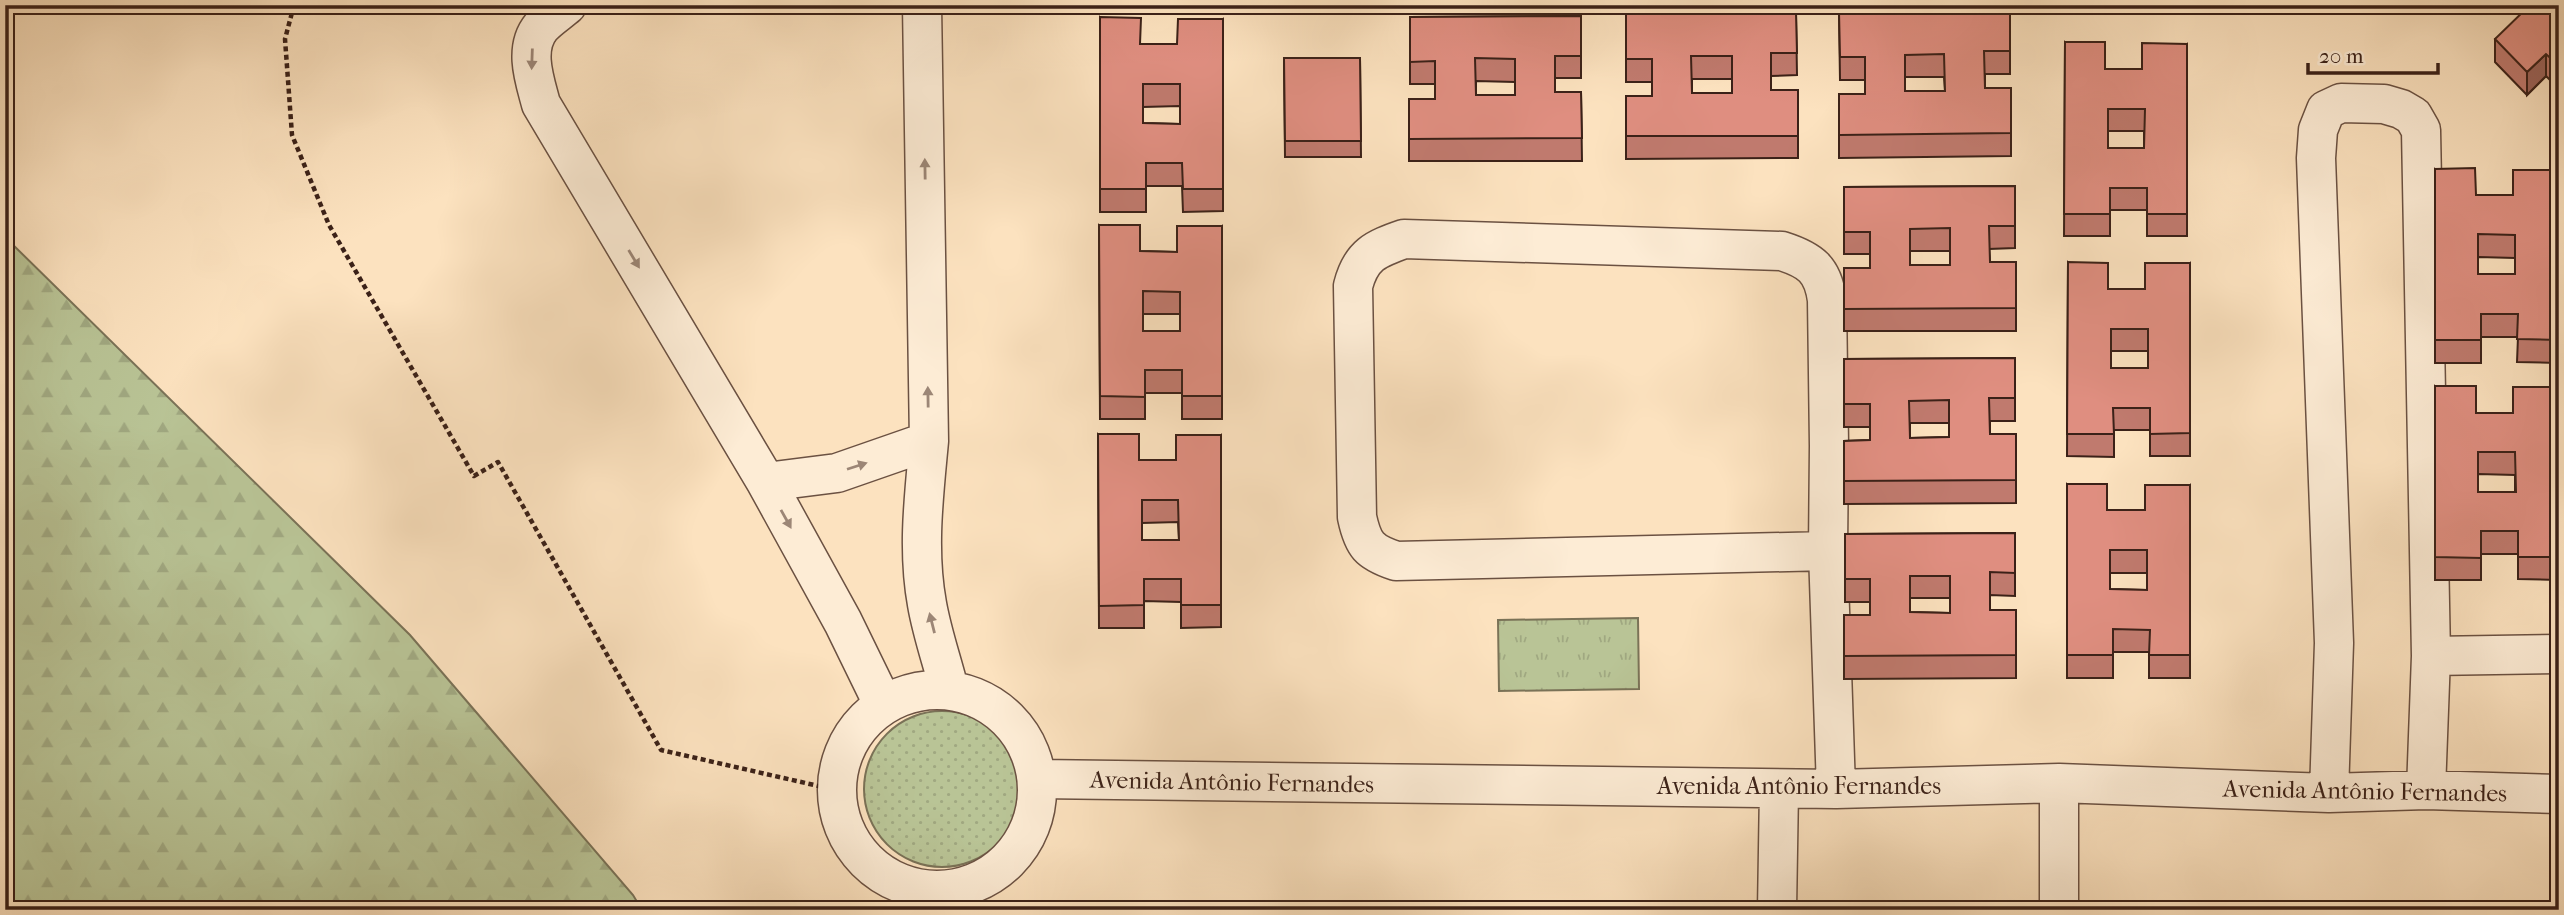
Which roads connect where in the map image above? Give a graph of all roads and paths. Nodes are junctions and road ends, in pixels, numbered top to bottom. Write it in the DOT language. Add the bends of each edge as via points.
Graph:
graph roads {
  1 [pos="293,5"];
  2 [pos="567,5"];
  3 [pos="922,5"];
  4 [pos="929,441"];
  5 [pos="766,482"];
  6 [pos="1828,551"];
  7 [pos="2559,654"];
  8 [pos="2431,656"];
  9 [pos="949,689"];
  10 [pos="883,704"];
  11 [pos="1038,779"];
  12 [pos="2059,783"];
  13 [pos="1779,789"];
  14 [pos="1836,789"];
  15 [pos="836,790"];
  16 [pos="2426,790"];
  17 [pos="2329,793"];
  18 [pos="2559,794"];
  19 [pos="1777,910"];
  20 [pos="2059,910"];
  1 -- 15 [label="path" via="285,39 292,135 328,225 474,475 498,462 661,750"];
  2 -- 5 [label="street, one-way" via="540,28 534,40 532,71 541,104"];
  4 -- 3 [label="street, one-way"];
  5 -- 4 [label="street, one-way" via="837,473"];
  9 -- 4 [label="street, one-way" via="927,604 923,564"];
  5 -- 10 [label="street, one-way"];
  6 -- 6 [label="street" via="1825,285 1804,258 1782,251 1744,249 1404,239 1370,254 1358,267 1353,286 1357,517 1361,536 1380,556 1396,561"];
  6 -- 14 [label="street"];
  7 -- 8 [label="street"];
  8 -- 16 [label="street"];
  8 -- 17 [label="street" via="2421,130 2413,116 2401,109 2341,103 2326,110 2318,130 2316,158 2334,643"];
  9 -- 10 [label="street" via="915,691"];
  9 -- 11 [label="street" via="982,699 1010,719 1029,747"];
  10 -- 15 [label="street" via="858,727 847,746"];
  11 -- 13 [label="street, Avenida Antônio Fernandes"];
  11 -- 15 [label="street" via="1037,812 1024,842 1003,867 975,884 943,891 911,887 881,874 857,851 842,822"];
  12 -- 14 [label="street, Avenida Antônio Fernandes"];
  12 -- 17 [label="street, Avenida Antônio Fernandes"];
  12 -- 20 [label="street"];
  13 -- 14 [label="street, Avenida Antônio Fernandes"];
  13 -- 19 [label="street"];
  16 -- 17 [label="street, Avenida Antônio Fernandes"];
  16 -- 18 [label="street, Avenida Antônio Fernandes"];
}
